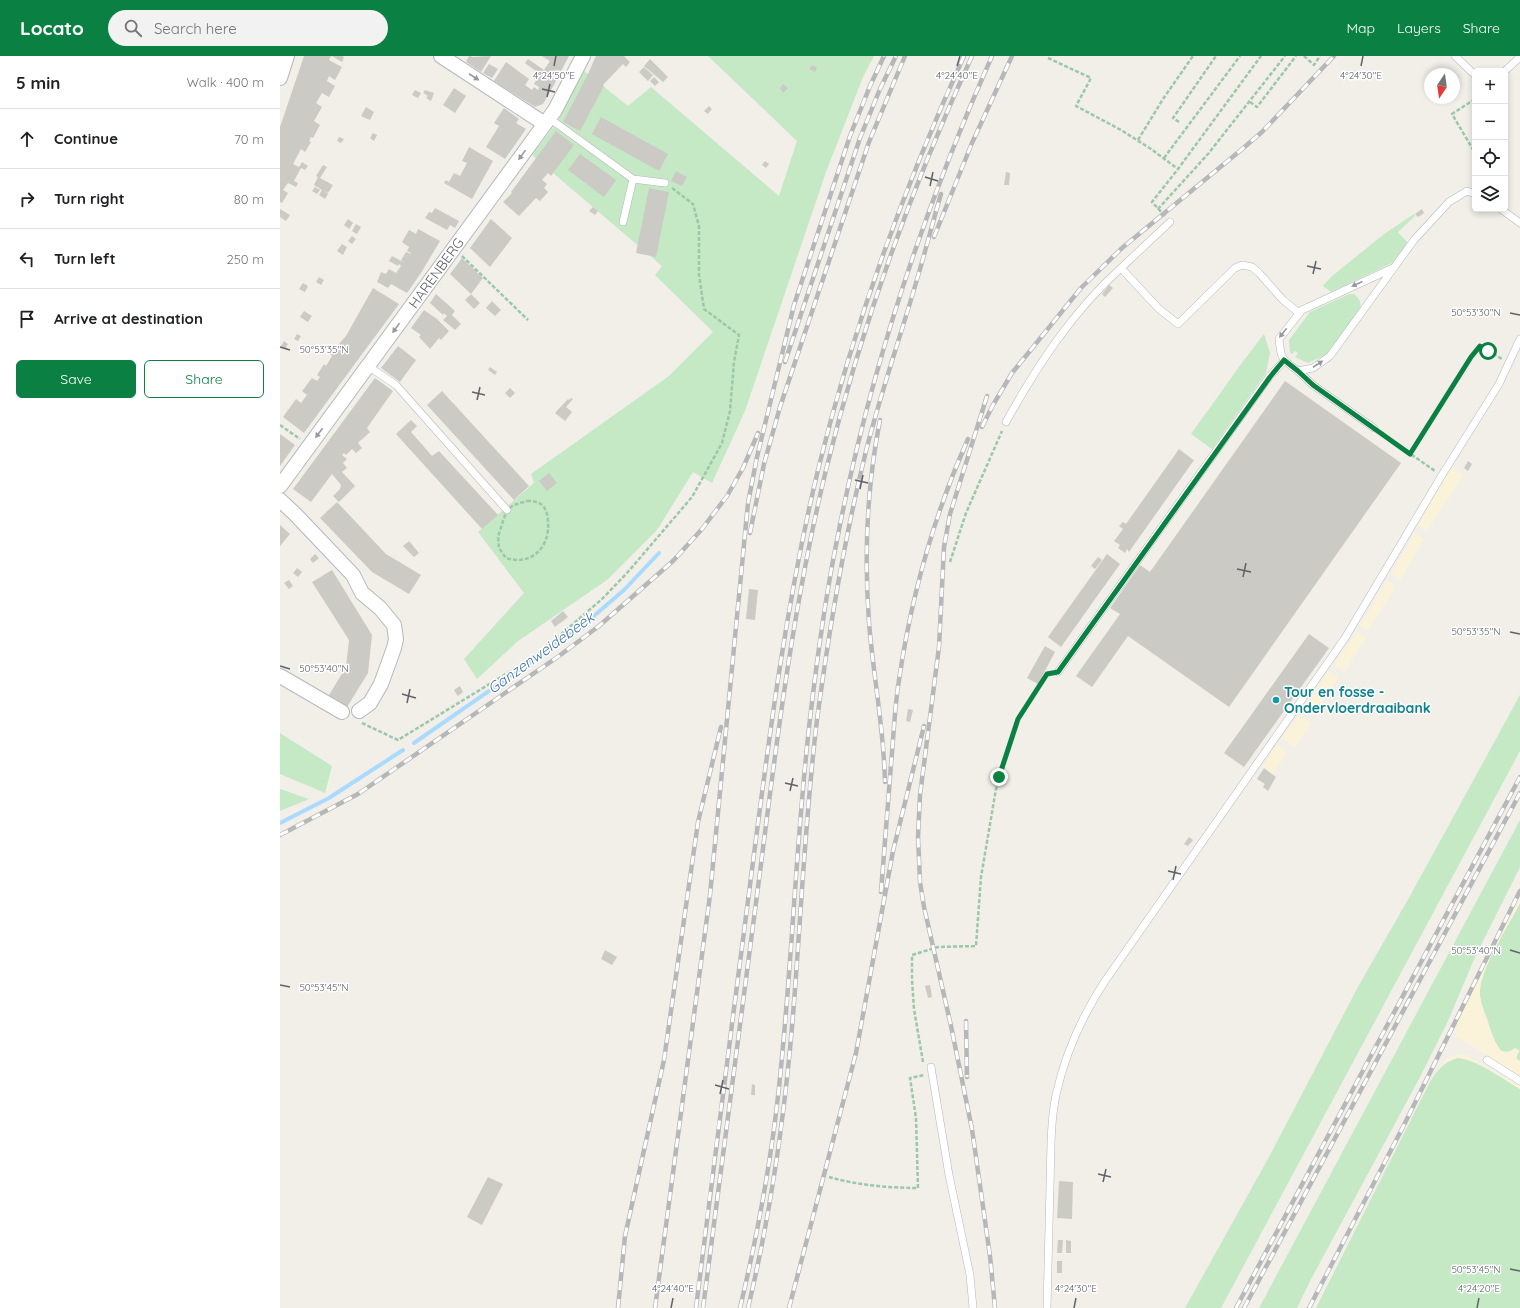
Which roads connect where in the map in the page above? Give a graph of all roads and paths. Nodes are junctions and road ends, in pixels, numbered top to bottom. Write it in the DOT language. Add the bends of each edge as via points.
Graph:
graph roads {
  1 [pos="287,56"];
  2 [pos="441,56"];
  3 [pos="583,56"];
  4 [pos="1193,56"];
  5 [pos="1216,56"];
  6 [pos="1240,56"];
  7 [pos="1261,56"];
  8 [pos="1285,56"];
  9 [pos="1296,56"];
  10 [pos="1304,56"];
  11 [pos="1320,56"];
  12 [pos="1455,56"];
  13 [pos="1520,57"];
  14 [pos="1048,58"];
  15 [pos="1508,68"];
  16 [pos="1472,72"];
  17 [pos="280,78"];
  18 [pos="1472,101"];
  19 [pos="1250,102"];
  20 [pos="547,121"];
  21 [pos="1179,122"];
  22 [pos="1138,140"];
  23 [pos="1472,148"];
  24 [pos="1164,158"];
  25 [pos="1178,169"];
  26 [pos="633,179"];
  27 [pos="665,183"];
  28 [pos="1472,193"];
  29 [pos="1158,209"];
  30 [pos="1505,212"];
  31 [pos="623,222"];
  32 [pos="1170,222"];
  33 [pos="1520,223"];
  34 [pos="460,255"];
  35 [pos="1121,268"];
  36 [pos="1393,268"];
  37 [pos="1299,313"];
  38 [pos="528,320"];
  39 [pos="1520,339"];
  40 [pos="1284,360"];
  41 [pos="1509,363"];
  42 [pos="368,366"];
  43 [pos="1298,371"];
  44 [pos="1006,422"];
  45 [pos="280,425"];
  46 [pos="1374,428"];
  47 [pos="302,440"];
  48 [pos="1410,454"];
  49 [pos="1442,475"];
  50 [pos="280,486"];
  51 [pos="280,500"];
  52 [pos="508,510"];
  53 [pos="950,562"];
  54 [pos="1058,672"];
  55 [pos="280,676"];
  56 [pos="360,711"];
  57 [pos="342,712"];
  58 [pos="1487,1060"];
  59 [pos="931,1067"];
  60 [pos="1520,1081"];
  61 [pos="830,1177"];
  62 [pos="973,1308"];
  63 [pos="1047,1308"];
  1 -- 17 [label="street"];
  2 -- 20 [label="street, one-way"];
  3 -- 20 [label="street, HARENBERG"];
  4 -- 22 [label="path"];
  5 -- 21 [label="path" via="1173,118"];
  6 -- 24 [label="path"];
  7 -- 25 [label="path"];
  8 -- 19 [label="path"];
  9 -- 19 [label="path" via="1257,107"];
  10 -- 11 [label="path" via="1314,64"];
  12 -- 16 [label="lane"];
  13 -- 15 [label="lane"];
  14 -- 22 [label="path" via="1091,78 1076,106"];
  18 -- 23 [label="path" via="1452,114"];
  19 -- 29 [label="path" via="1208,154"];
  20 -- 26 [label="lane"];
  20 -- 42 [label="street, HARENBERG, one-way"];
  22 -- 24 [label="path"];
  24 -- 25 [label="path"];
  25 -- 29 [label="path" via="1152,202"];
  26 -- 27 [label="lane"];
  26 -- 31 [label="lane"];
  27 -- 57 [label="path" via="693,204 699,226 698,275 704,309 739,335 730,411 722,443 692,498 602,599 537,654 398,740"];
  28 -- 36 [label="lane" via="1467,191 1449,202 1414,240"];
  29 -- 32 [label="path"];
  30 -- 33 [label="lane"];
  32 -- 35 [label="lane"];
  34 -- 38 [label="path"];
  35 -- 37 [label="lane" via="1158,308 1178,324 1235,268 1242,265 1252,267"];
  35 -- 44 [label="lane" via="1102,285 1070,322 1024,390"];
  36 -- 37 [label="lane, one-way"];
  43 -- 36 [label="lane, one-way" via="1313,368 1330,356"];
  37 -- 40 [label="lane, one-way" via="1279,339"];
  39 -- 41 [label="lane"];
  40 -- 43 [label="lane"];
  40 -- 54 [label="lane"];
  41 -- 48 [label="path" via="1480,346"];
  41 -- 49 [label="lane"];
  42 -- 50 [label="street, HARENBERG, one-way"];
  42 -- 52 [label="lane" via="396,385"];
  43 -- 46 [label="lane" via="1313,385"];
  44 -- 53 [label="path" via="966,513"];
  45 -- 47 [label="path"];
  46 -- 48 [label="path"];
  48 -- 49 [label="path"];
  49 -- 63 [label="lane" via="1345,638 1105,981 1079,1025 1056,1096 1050,1160"];
  51 -- 56 [label="street" via="353,575 362,593 380,608 394,625 394,648 381,684 370,703"];
  52 -- 52 [label="path" via="498,537 499,548 506,558 516,561 527,559 538,553 547,536 545,510 542,505 527,501"];
  54 -- 61 [label="path" via="1047,674 1018,719 1002,764 980,877 976,946 938,947 912,955 914,1010 926,1075 910,1078 916,1118 918,1188 879,1186"];
  55 -- 57 [label="street"];
  58 -- 60 [label="lane"];
  59 -- 62 [label="lane" via="949,1175 970,1275"];
}
